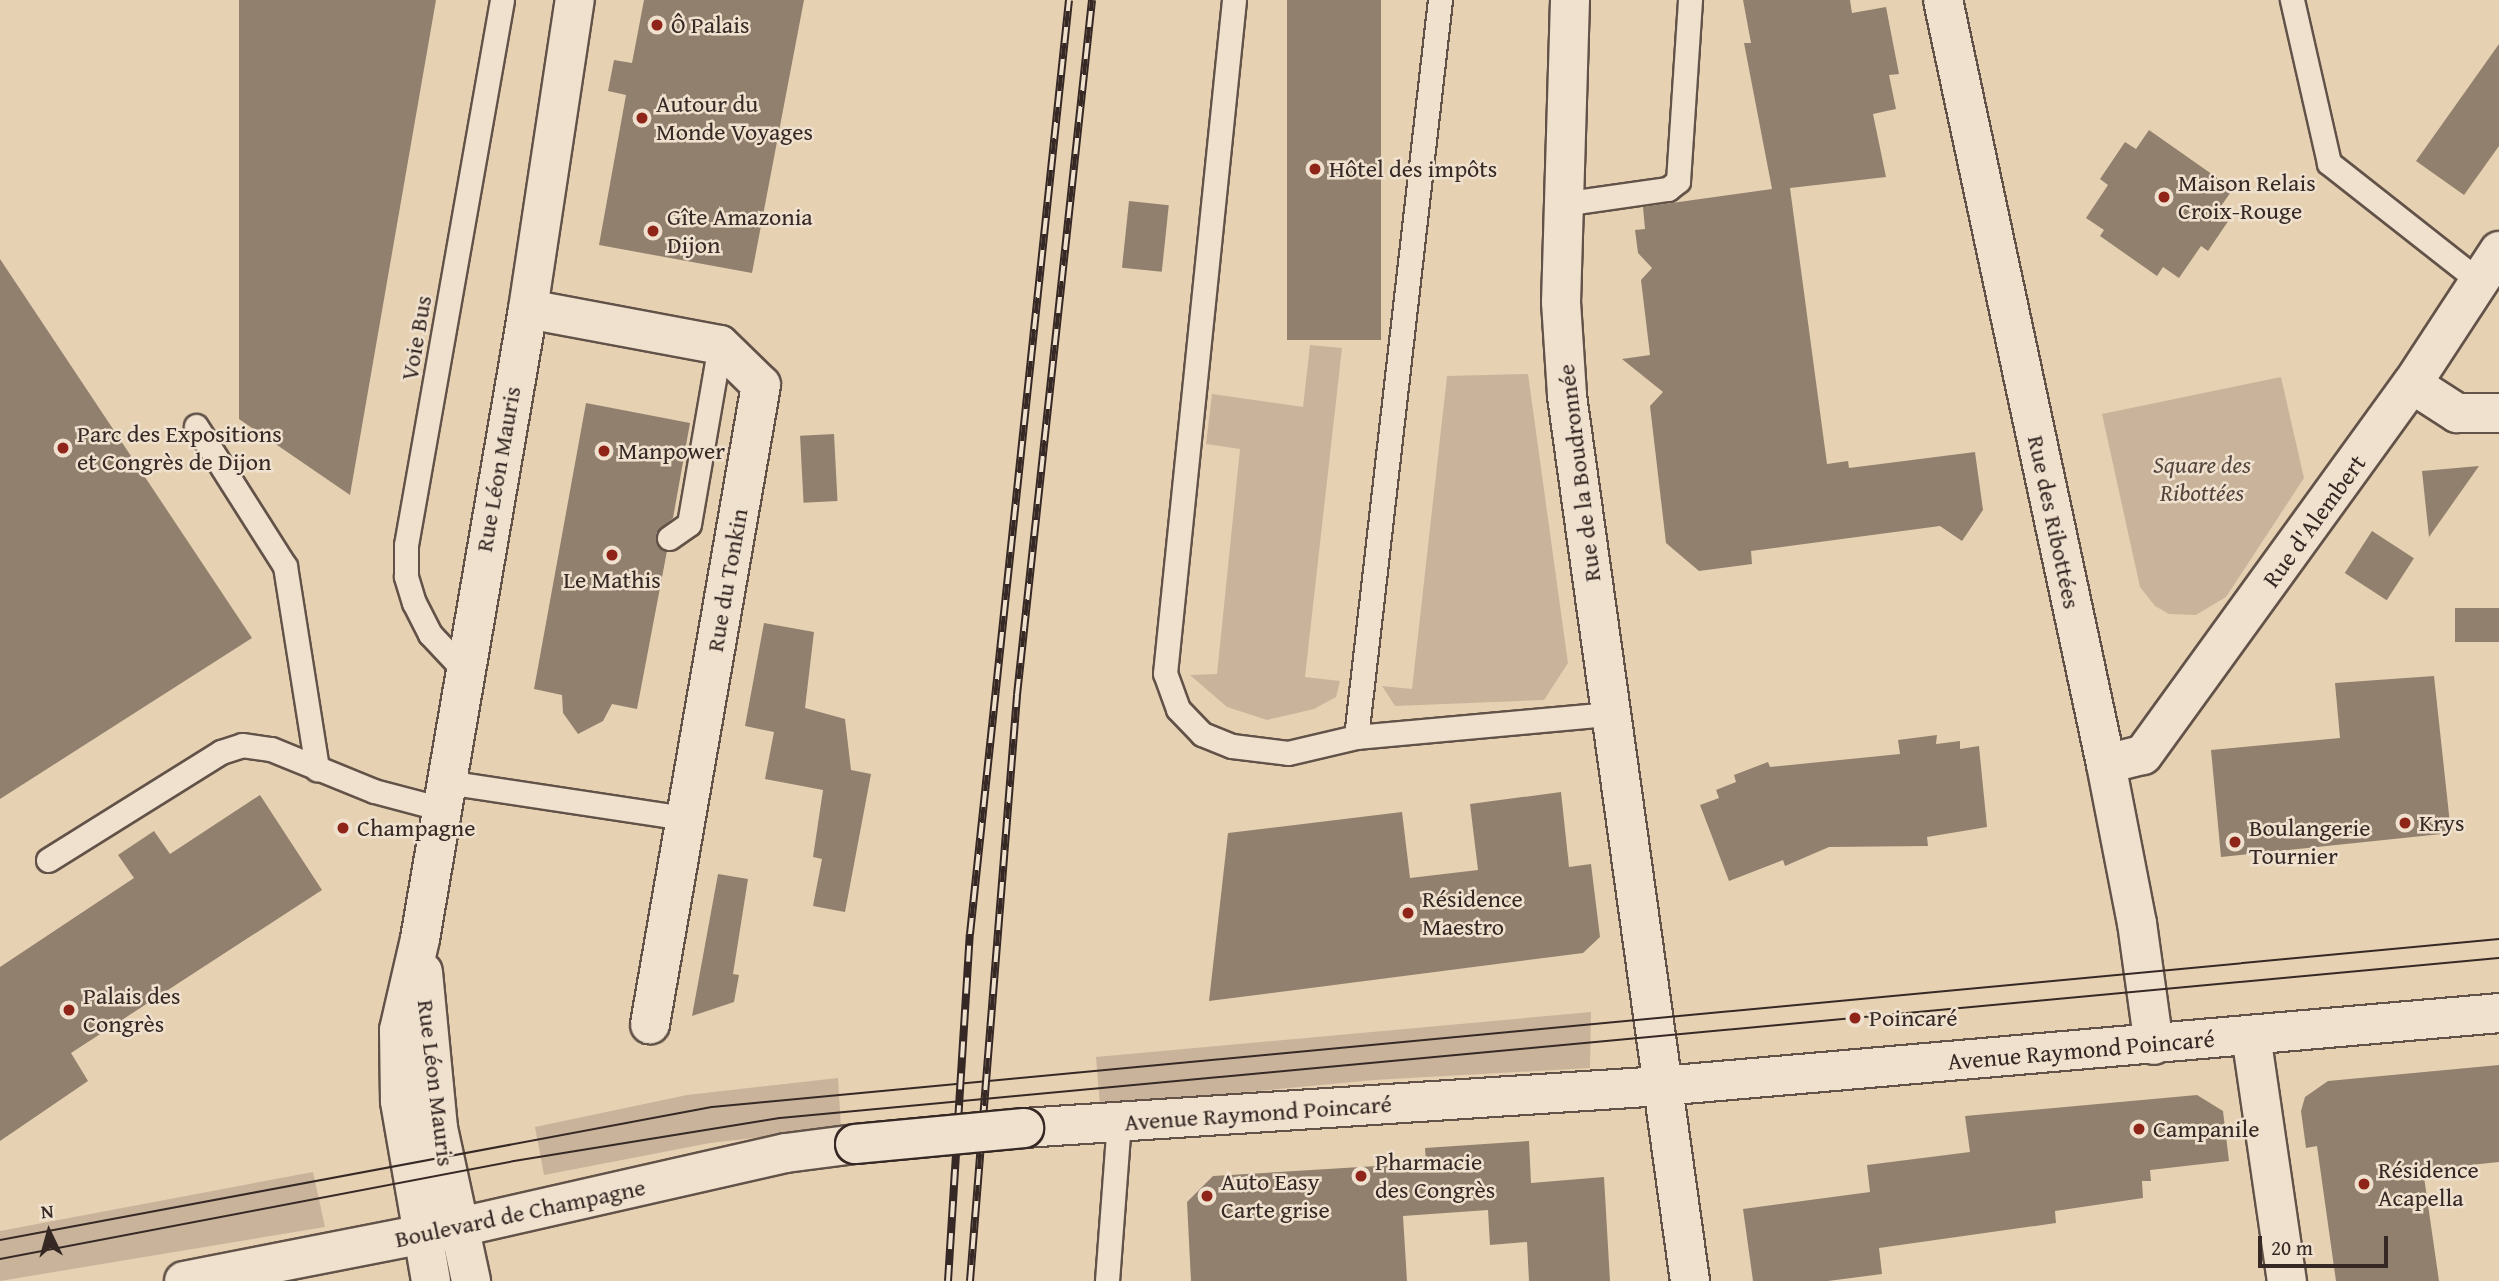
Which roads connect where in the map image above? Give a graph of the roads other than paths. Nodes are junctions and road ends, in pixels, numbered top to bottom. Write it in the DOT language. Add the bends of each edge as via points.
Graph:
graph roads {
  1 [pos="502,0"];
  2 [pos="575,0"];
  3 [pos="1234,0"];
  4 [pos="1440,0"];
  5 [pos="1570,0"];
  6 [pos="1690,0"];
  7 [pos="1943,0"];
  8 [pos="2292,0"];
  9 [pos="1563,204"];
  10 [pos="2489,266"];
  11 [pos="528,309"];
  12 [pos="720,345"];
  13 [pos="2412,384"];
  14 [pos="2499,413"];
  15 [pos="196,426"];
  16 [pos="669,538"];
  17 [pos="463,669"];
  18 [pos="1610,714"];
  19 [pos="1356,737"];
  20 [pos="2106,764"];
  21 [pos="317,769"];
  22 [pos="445,795"];
  23 [pos="685,818"];
  24 [pos="48,860"];
  25 [pos="420,939"];
  26 [pos="2499,1013"];
  27 [pos="650,1024"];
  28 [pos="2251,1035"];
  29 [pos="2154,1045"];
  30 [pos="1662,1086"];
  31 [pos="1119,1123"];
  32 [pos="855,1144"];
  33 [pos="460,1227"];
  34 [pos="422,1235"];
  35 [pos="184,1281"];
  36 [pos="431,1281"];
  37 [pos="471,1281"];
  38 [pos="1107,1281"];
  39 [pos="1690,1281"];
  40 [pos="2287,1281"];
  1 -- 17 [label="lane, Voie Bus" via="406,545 406,576 414,603 430,634"];
  2 -- 11 [label="street, Rue Léon Mauris"];
  3 -- 19 [label="lane" via="1166,674 1178,709 1202,734 1232,746 1288,753"];
  4 -- 19 [label="lane"];
  5 -- 9 [label="street, Rue de la Boudronnée"];
  6 -- 9 [label="lane" via="1678,181 1668,189"];
  7 -- 20 [label="street, Rue des Ribottées"];
  8 -- 10 [label="lane" via="2329,163"];
  9 -- 18 [label="street, Rue de la Boudronnée" via="1567,396"];
  10 -- 13 [label="street, Rue d'Alembert"];
  11 -- 12 [label="street"];
  11 -- 17 [label="street, Rue Léon Mauris"];
  12 -- 16 [label="lane" via="689,524"];
  12 -- 23 [label="street, Rue du Tonkin" via="761,385"];
  13 -- 14 [label="street" via="2457,413"];
  13 -- 20 [label="street, Rue d'Alembert" via="2143,755"];
  15 -- 21 [label="lane" via="285,566"];
  17 -- 22 [label="street, Rue Léon Mauris"];
  18 -- 19 [label="lane"];
  18 -- 30 [label="street, Rue de la Boudronnée"];
  20 -- 29 [label="street, Rue des Ribottées" via="2137,923"];
  21 -- 22 [label="lane" via="374,791"];
  21 -- 24 [label="lane" via="271,749 242,745 221,752"];
  22 -- 23 [label="lane"];
  22 -- 25 [label="street, Rue Léon Mauris"];
  23 -- 27 [label="street, Rue du Tonkin"];
  25 -- 33 [label="street, Rue Léon Mauris" via="433,1096"];
  25 -- 34 [label="street, Rue Léon Mauris" via="399,1030 397,1065"];
  26 -- 28 [label="street, Avenue Raymond Poincaré"];
  28 -- 29 [label="street, Avenue Raymond Poincaré"];
  28 -- 40 [label="street"];
  29 -- 30 [label="street, Avenue Raymond Poincaré"];
  30 -- 31 [label="street, Avenue Raymond Poincaré"];
  30 -- 39 [label="street"];
  31 -- 32 [label="street, Avenue Raymond Poincaré, bridge"];
  31 -- 38 [label="lane"];
  32 -- 33 [label="street, Boulevard de Champagne" via="786,1153"];
  33 -- 34 [label="street, Boulevard de Champagne"];
  33 -- 37 [label="street, Rue Léon Mauris"];
  34 -- 35 [label="street, Boulevard de Champagne"];
  34 -- 36 [label="street, Rue Léon Mauris"];
}
